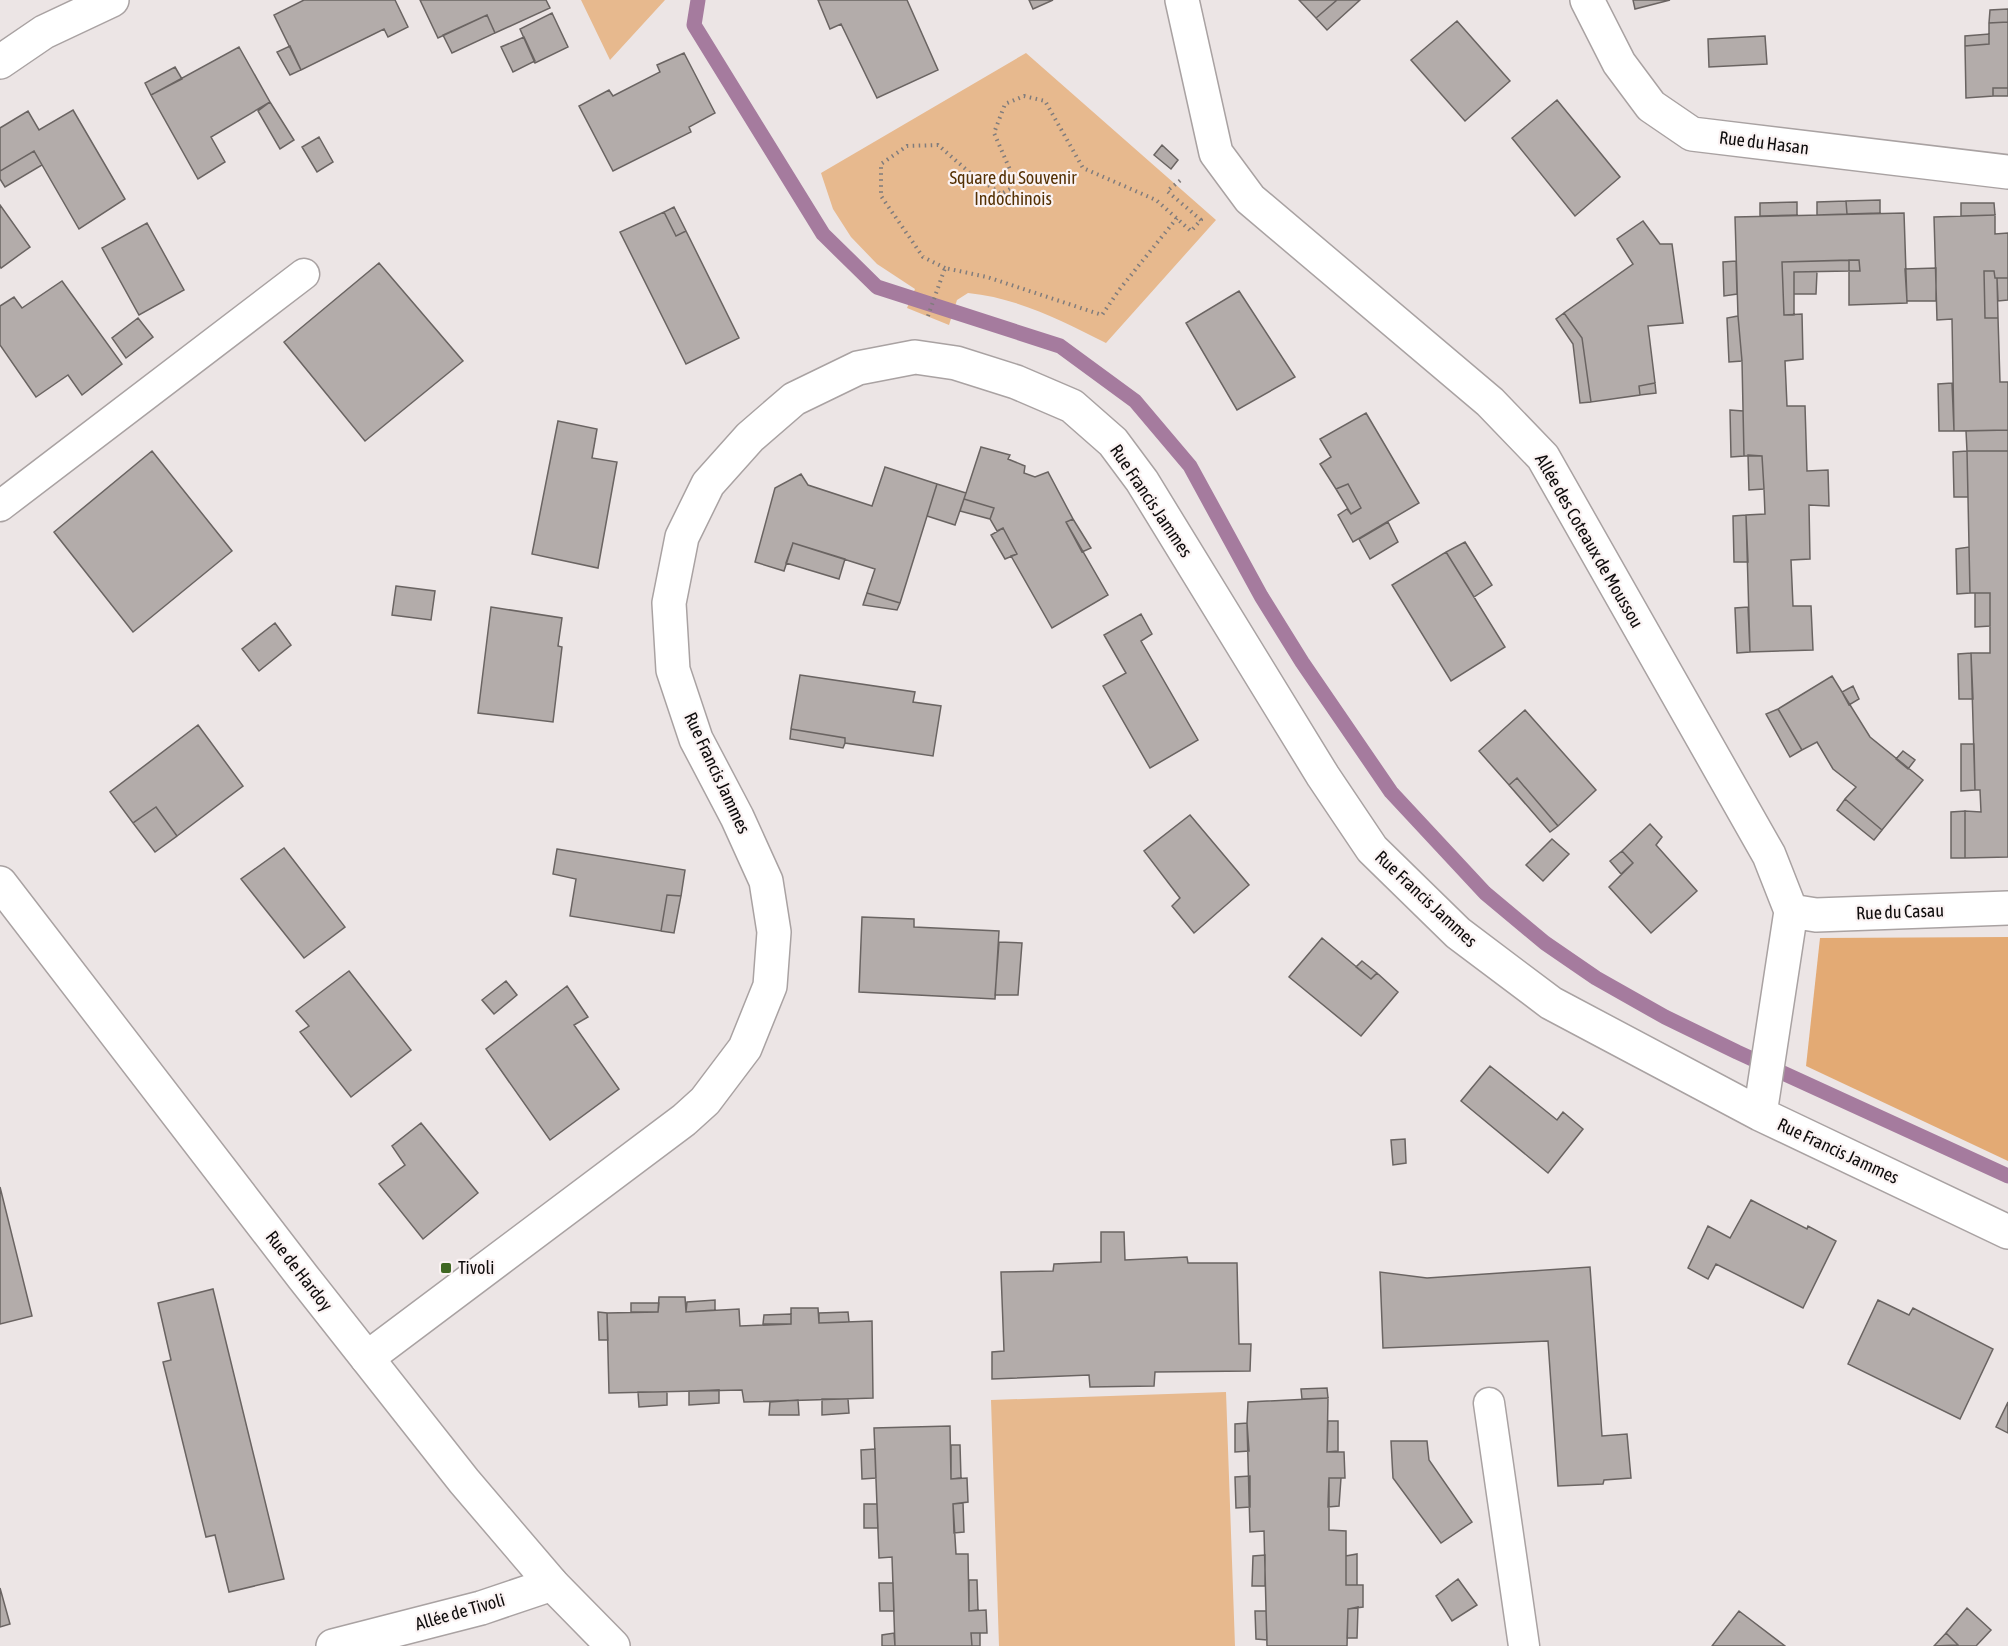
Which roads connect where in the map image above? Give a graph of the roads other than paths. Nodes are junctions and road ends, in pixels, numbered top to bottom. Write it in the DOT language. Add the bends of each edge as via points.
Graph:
graph roads {
  1 [pos="112,0"];
  2 [pos="1182,0"];
  3 [pos="1587,0"];
  4 [pos="0,62"];
  5 [pos="2008,172"];
  6 [pos="304,274"];
  7 [pos="0,506"];
  8 [pos="0,884"];
  9 [pos="2008,908"];
  10 [pos="1791,910"];
  11 [pos="1760,1114"];
  12 [pos="2008,1232"];
  13 [pos="367,1358"];
  14 [pos="1490,1403"];
  15 [pos="552,1584"];
  16 [pos="333,1646"];
  17 [pos="613,1646"];
  18 [pos="1524,1646"];
  1 -- 4 [label="street" via="44,32"];
  2 -- 10 [label="street, Allée des Coteaux de Moussou" via="1216,153 1250,199 1490,402 1543,457 1769,855"];
  3 -- 5 [label="street, Rue du Hasan" via="1619,63 1651,106 1692,134"];
  6 -- 7 [label="lane"];
  8 -- 13 [label="street, Rue de Hardoy"];
  9 -- 10 [label="street, Rue du Casau" via="1816,915"];
  10 -- 11 [label="street"];
  11 -- 12 [label="street, Rue Francis Jammes"];
  11 -- 13 [label="street, Rue Francis Jammes" via="1551,1003 1458,933 1372,849 1142,481 1113,441 1072,406 1016,382 956,363 915,357 858,368 794,399 750,437 708,484 682,537 669,603 673,670 696,738 766,881 774,932 770,986 745,1047 705,1101 684,1120"];
  13 -- 15 [label="street, Rue de Hardoy"];
  14 -- 18 [label="lane"];
  15 -- 16 [label="street, Allée de Tivoli" via="481,1608"];
  15 -- 17 [label="street, Rue de Hardoy"];
}
